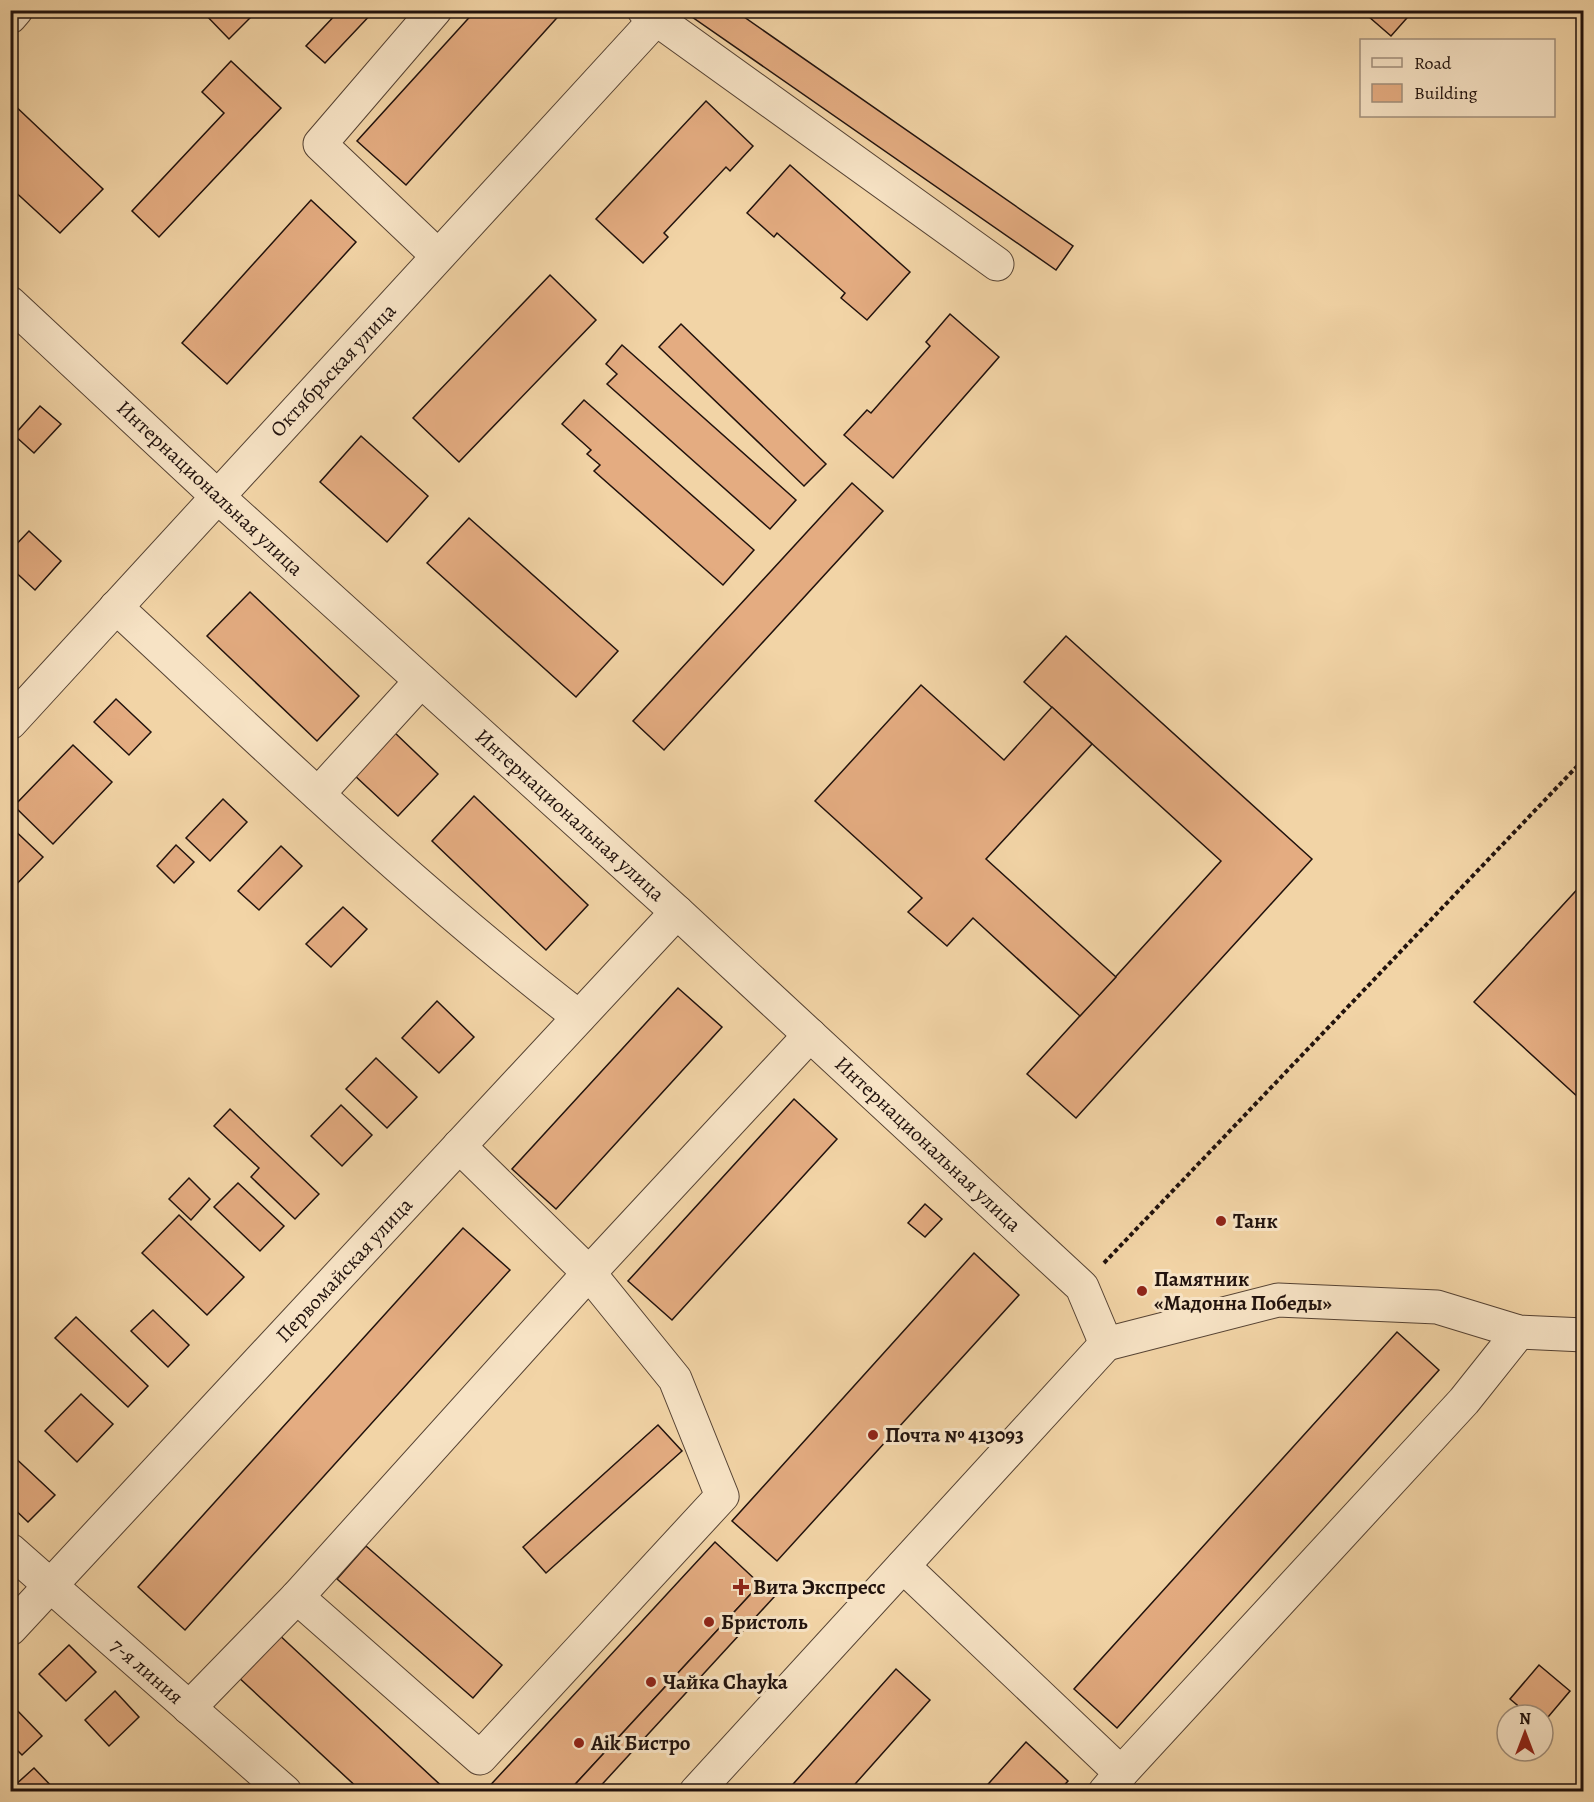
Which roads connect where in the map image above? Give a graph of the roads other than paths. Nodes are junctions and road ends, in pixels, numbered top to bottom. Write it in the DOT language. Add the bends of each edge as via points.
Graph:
graph roads {
  1 [pos="16,10"];
  2 [pos="435,10"];
  3 [pos="650,14"];
  4 [pos="10,16"];
  5 [pos="438,256"];
  6 [pos="997,264"];
  7 [pos="10,303"];
  8 [pos="217,496"];
  9 [pos="116,607"];
  10 [pos="421,681"];
  11 [pos="10,723"];
  12 [pos="318,794"];
  13 [pos="677,912"];
  14 [pos="579,1017"];
  15 [pos="810,1035"];
  16 [pos="459,1146"];
  17 [pos="589,1273"];
  18 [pos="1519,1332"];
  19 [pos="1584,1335"];
  20 [pos="1106,1344"];
  21 [pos="10,1550"];
  22 [pos="903,1566"];
  23 [pos="50,1586"];
  24 [pos="297,1596"];
  25 [pos="10,1629"];
  26 [pos="189,1708"];
  27 [pos="1113,1782"];
  28 [pos="285,1791"];
  29 [pos="696,1791"];
  1 -- 4 [label="street"];
  2 -- 5 [label="street" via="320,144"];
  3 -- 5 [label="street, Октябрьская улица"];
  3 -- 6 [label="street"];
  5 -- 8 [label="street, Октябрьская улица"];
  7 -- 8 [label="street, Интернациональная улица"];
  8 -- 9 [label="street, Октябрьская улица"];
  8 -- 10 [label="street, Интернациональная улица"];
  9 -- 11 [label="street, Октябрьская улица"];
  9 -- 12 [label="street"];
  10 -- 12 [label="street"];
  10 -- 13 [label="street, Интернациональная улица"];
  12 -- 14 [label="street" via="512,965"];
  13 -- 14 [label="street, Первомайская улица"];
  13 -- 15 [label="street, Интернациональная улица"];
  14 -- 16 [label="street, Первомайская улица"];
  15 -- 17 [label="street"];
  15 -- 20 [label="street, Интернациональная улица" via="1082,1287"];
  16 -- 17 [label="street"];
  16 -- 23 [label="street, Первомайская улица"];
  17 -- 24 [label="street"];
  17 -- 24 [label="street" via="675,1379 722,1496 480,1758"];
  18 -- 19 [label="street"];
  18 -- 20 [label="street" via="1437,1307 1278,1300"];
  18 -- 27 [label="street" via="1464,1401"];
  20 -- 22 [label="street"];
  21 -- 23 [label="street, 7-я линия"];
  22 -- 27 [label="street"];
  22 -- 29 [label="street"];
  23 -- 25 [label="street, Первомайская улица"];
  23 -- 26 [label="street, 7-я линия"];
  24 -- 26 [label="street"];
  26 -- 28 [label="street, 7-я линия"];
}
